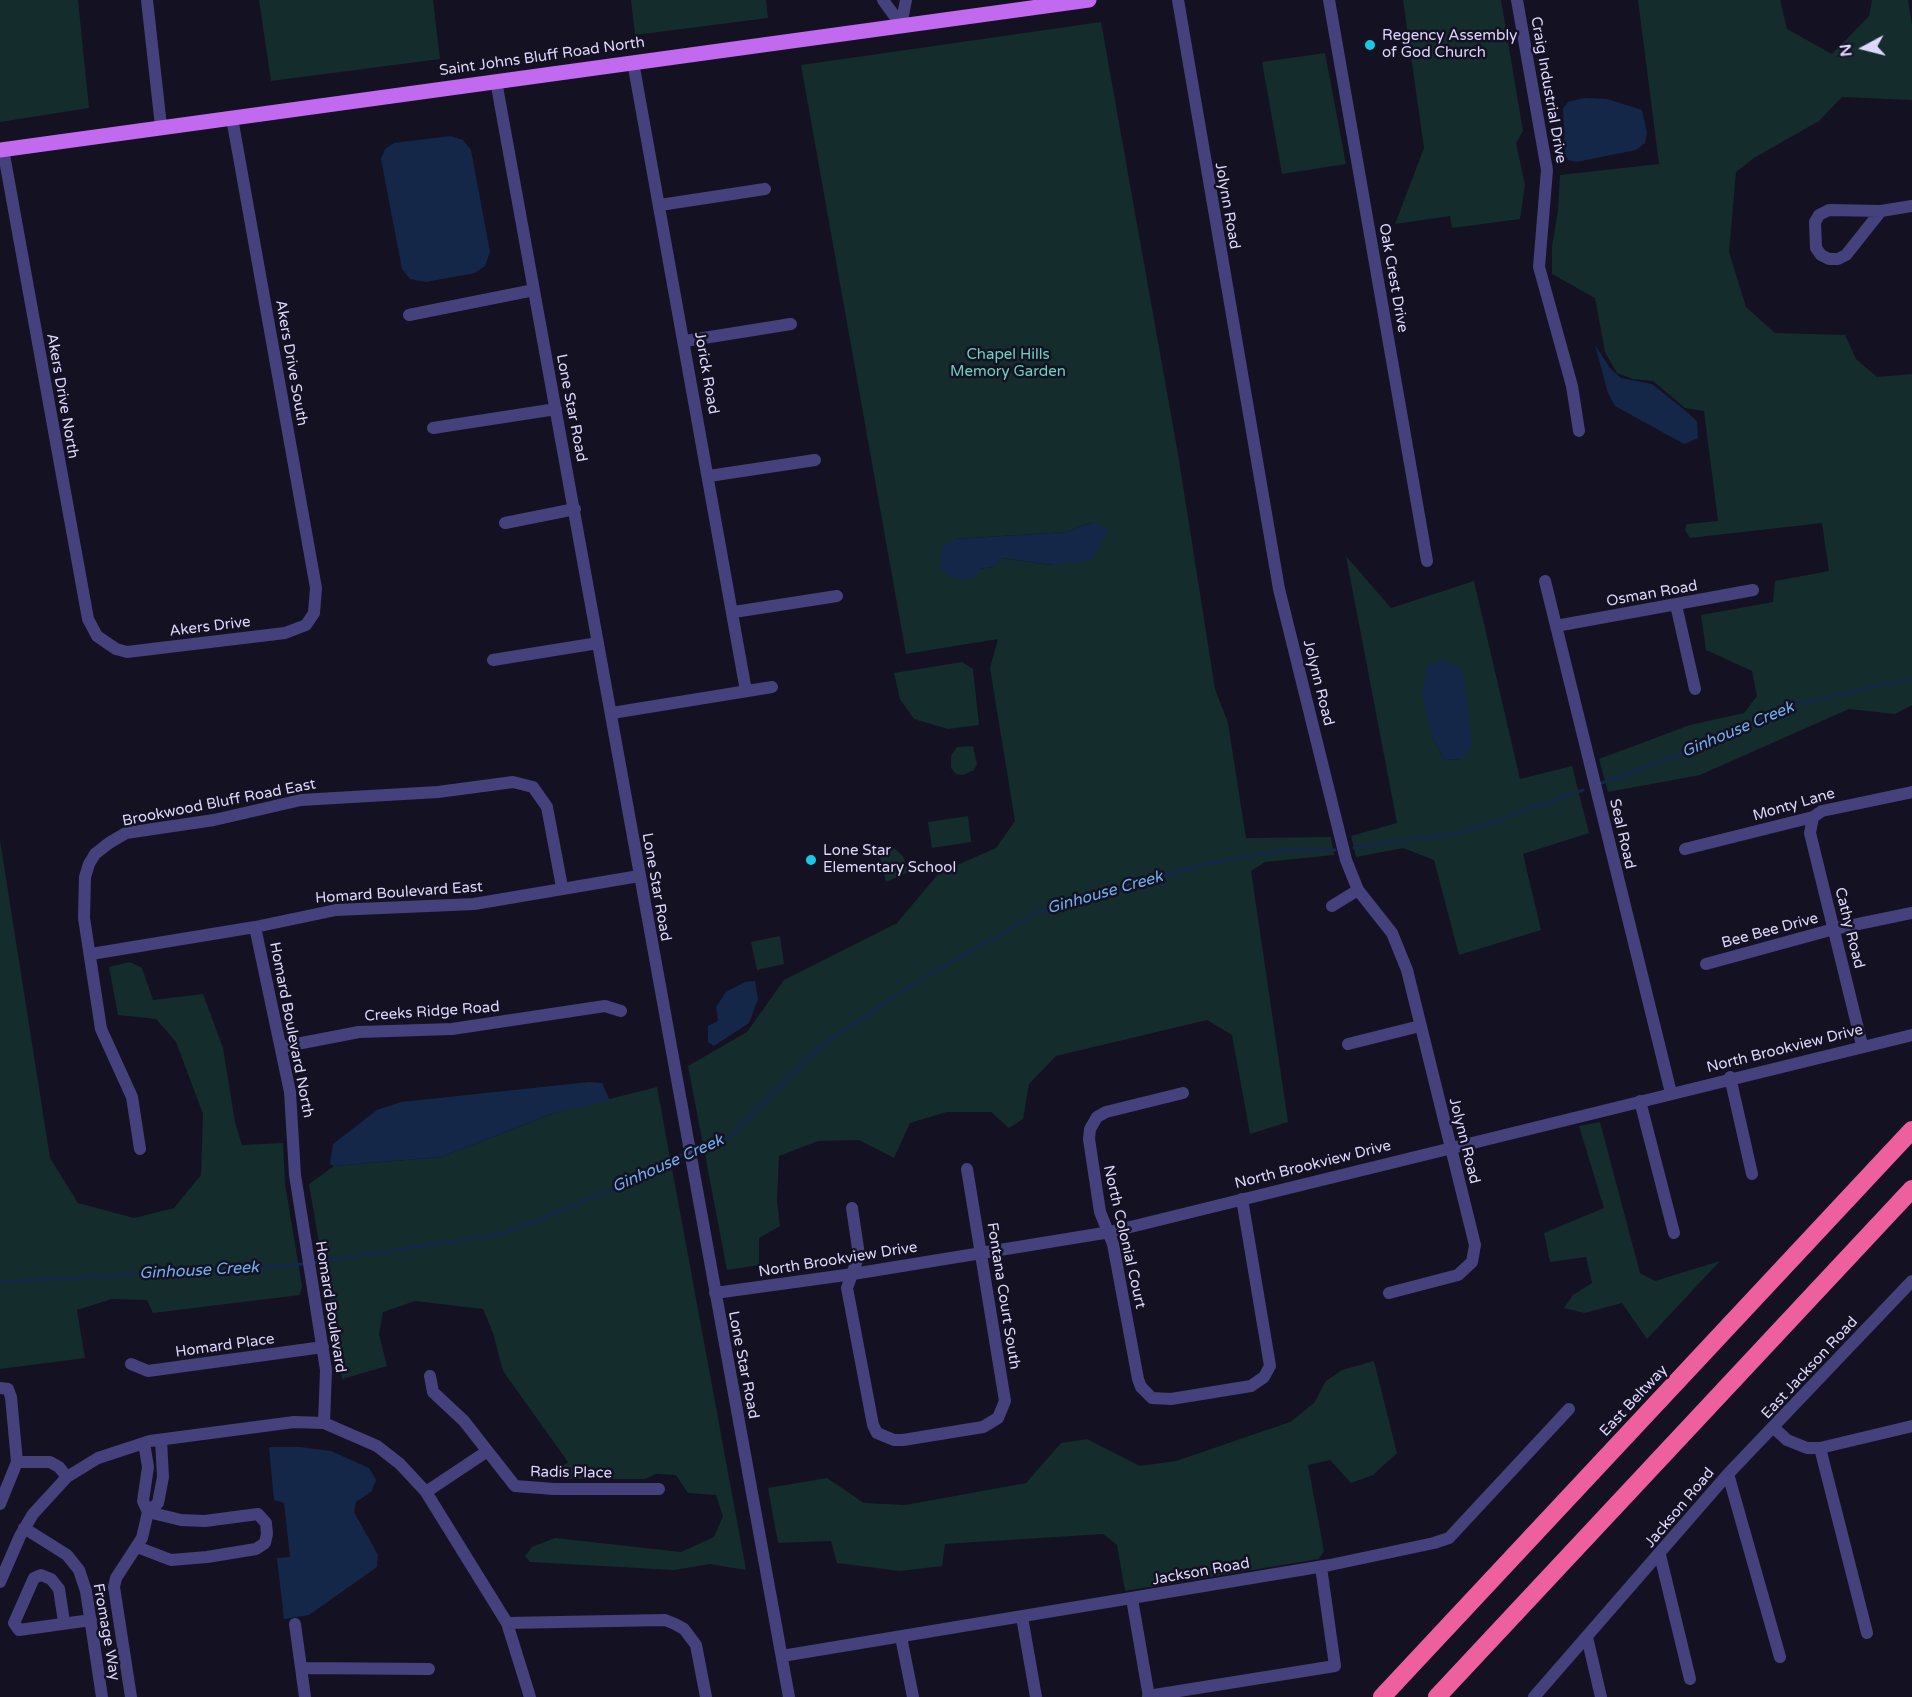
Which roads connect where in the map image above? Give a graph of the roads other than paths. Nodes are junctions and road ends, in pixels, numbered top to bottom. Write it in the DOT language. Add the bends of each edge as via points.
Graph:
graph roads {
  1 [pos="147,0"];
  2 [pos="884,0"];
  3 [pos="906,0"];
  4 [pos="1089,0"];
  5 [pos="1178,0"];
  6 [pos="1329,0"];
  7 [pos="1517,0"];
  8 [pos="901,25"];
  9 [pos="633,62"];
  10 [pos="496,81"];
  11 [pos="232,118"];
  12 [pos="161,126"];
  13 [pos="2,150"];
  14 [pos="765,189"];
  15 [pos="660,205"];
  16 [pos="1912,206"];
  17 [pos="1881,211"];
  18 [pos="534,290"];
  19 [pos="409,315"];
  20 [pos="791,324"];
  21 [pos="685,341"];
  22 [pos="556,409"];
  23 [pos="433,428"];
  24 [pos="1579,431"];
  25 [pos="815,460"];
  26 [pos="709,476"];
  27 [pos="575,509"];
  28 [pos="506,522"];
  29 [pos="1427,561"];
  30 [pos="1545,581"];
  31 [pos="1753,590"];
  32 [pos="837,596"];
  33 [pos="1676,605"];
  34 [pos="734,612"];
  35 [pos="314,613"];
  36 [pos="1556,626"];
  37 [pos="104,643"];
  38 [pos="598,643"];
  39 [pos="493,660"];
  40 [pos="772,687"];
  41 [pos="1695,689"];
  42 [pos="746,691"];
  43 [pos="612,713"];
  44 [pos="1912,792"];
  45 [pos="1813,817"];
  46 [pos="1685,849"];
  47 [pos="639,876"];
  48 [pos="562,887"];
  49 [pos="1359,890"];
  50 [pos="1332,906"];
  51 [pos="1912,913"];
  52 [pos="255,927"];
  53 [pos="1834,929"];
  54 [pos="91,954"];
  55 [pos="1706,964"];
  56 [pos="621,1011"];
  57 [pos="1420,1026"];
  58 [pos="1912,1035"];
  59 [pos="1348,1044"];
  60 [pos="1862,1045"];
  61 [pos="281,1047"];
  62 [pos="1730,1077"];
  63 [pos="1183,1093"];
  64 [pos="1671,1093"];
  65 [pos="1640,1101"];
  66 [pos="1912,1130"];
  67 [pos="1450,1146"];
  68 [pos="140,1149"];
  69 [pos="967,1169"];
  70 [pos="1752,1174"];
  71 [pos="1912,1189"];
  72 [pos="1242,1199"];
  73 [pos="852,1208"];
  74 [pos="303,1230"];
  75 [pos="1110,1232"];
  76 [pos="1674,1233"];
  77 [pos="979,1253"];
  78 [pos="853,1274"];
  79 [pos="1912,1281"];
  80 [pos="715,1293"];
  81 [pos="1389,1293"];
  82 [pos="323,1347"];
  83 [pos="131,1364"];
  84 [pos="430,1376"];
  85 [pos="0,1388"];
  86 [pos="1569,1409"];
  87 [pos="324,1423"];
  88 [pos="1774,1428"];
  89 [pos="1911,1430"];
  90 [pos="161,1440"];
  91 [pos="144,1443"];
  92 [pos="1820,1448"];
  93 [pos="486,1452"];
  94 [pos="17,1462"];
  95 [pos="1728,1474"];
  96 [pos="66,1477"];
  97 [pos="147,1481"];
  98 [pos="162,1483"];
  99 [pos="659,1489"];
  100 [pos="426,1492"];
  101 [pos="0,1504"];
  102 [pos="148,1512"];
  103 [pos="24,1528"];
  104 [pos="137,1547"];
  105 [pos="1660,1555"];
  106 [pos="1321,1567"];
  107 [pos="0,1582"];
  108 [pos="1132,1599"];
  109 [pos="1022,1617"];
  110 [pos="90,1620"];
  111 [pos="64,1622"];
  112 [pos="507,1623"];
  113 [pos="295,1624"];
  114 [pos="1867,1633"];
  115 [pos="1587,1636"];
  116 [pos="900,1637"];
  117 [pos="782,1656"];
  118 [pos="1780,1657"];
  119 [pos="301,1668"];
  120 [pos="429,1669"];
  121 [pos="1689,1679"];
  122 [pos="102,1697"];
  123 [pos="131,1697"];
  124 [pos="306,1697"];
  125 [pos="530,1697"];
  126 [pos="706,1697"];
  127 [pos="789,1697"];
  128 [pos="913,1697"];
  129 [pos="1036,1697"];
  130 [pos="1148,1697"];
  131 [pos="1382,1697"];
  132 [pos="1437,1697"];
  133 [pos="1534,1697"];
  134 [pos="1601,1697"];
  1 -- 12 [label="street"];
  2 -- 8 [label="street"];
  3 -- 8 [label="street"];
  4 -- 8 [label="main road, Saint Johns Bluff Road North"];
  5 -- 49 [label="street, Jolynn Road" via="1279,589 1346,860"];
  6 -- 29 [label="street, Oak Crest Drive"];
  7 -- 24 [label="street, Craig Industrial Drive" via="1547,170 1539,267 1572,386"];
  8 -- 9 [label="main road, Saint Johns Bluff Road North"];
  9 -- 10 [label="main road, Saint Johns Bluff Road North"];
  9 -- 15 [label="street, Jorick Road"];
  10 -- 11 [label="main road, Saint Johns Bluff Road North"];
  10 -- 18 [label="street, Lone Star Road"];
  11 -- 12 [label="main road, Saint Johns Bluff Road North"];
  11 -- 35 [label="street, Akers Drive South" via="316,588"];
  12 -- 13 [label="main road, Saint Johns Bluff Road North"];
  13 -- 37 [label="street, Akers Drive North" via="88,619"];
  14 -- 15 [label="street"];
  15 -- 21 [label="street, Jorick Road"];
  16 -- 17 [label="street"];
  17 -- 17 [label="street" via="1829,210 1819,215 1815,222 1816,248 1829,259 1846,255"];
  18 -- 19 [label="street"];
  18 -- 22 [label="street, Lone Star Road"];
  20 -- 21 [label="street"];
  21 -- 26 [label="street, Jorick Road"];
  22 -- 23 [label="street"];
  22 -- 27 [label="street, Lone Star Road"];
  25 -- 26 [label="street"];
  26 -- 34 [label="street, Jorick Road"];
  27 -- 28 [label="street"];
  27 -- 38 [label="street, Lone Star Road"];
  30 -- 36 [label="street, Seal Road"];
  31 -- 33 [label="street, Osman Road"];
  32 -- 34 [label="street"];
  33 -- 36 [label="street, Osman Road"];
  33 -- 41 [label="street"];
  34 -- 42 [label="street, Jorick Road"];
  35 -- 37 [label="street, Akers Drive" via="301,628 285,633 127,652"];
  36 -- 64 [label="street, Seal Road"];
  38 -- 39 [label="street"];
  38 -- 43 [label="street, Lone Star Road"];
  40 -- 42 [label="street"];
  42 -- 43 [label="street"];
  43 -- 47 [label="street, Lone Star Road"];
  44 -- 45 [label="street, Monty Lane" via="1822,811"];
  45 -- 46 [label="street, Monty Lane"];
  45 -- 53 [label="street, Cathy Road" via="1810,833"];
  47 -- 48 [label="street, Homard Boulevard East"];
  47 -- 80 [label="street, Lone Star Road"];
  48 -- 52 [label="street, Homard Boulevard East" via="474,904 336,910"];
  48 -- 54 [label="street, Brookwood Bluff Road East" via="547,807 533,787 513,782 427,793 301,800 214,820 126,833 95,854 87,870 83,898"];
  49 -- 50 [label="street"];
  49 -- 57 [label="street, Jolynn Road" via="1399,944"];
  51 -- 53 [label="street, Bee Bee Drive"];
  52 -- 54 [label="street, Homard Boulevard East"];
  52 -- 61 [label="street, Homard Boulevard North"];
  53 -- 55 [label="street, Bee Bee Drive"];
  53 -- 60 [label="street, Cathy Road"];
  54 -- 68 [label="street" via="101,1029 132,1097"];
  56 -- 61 [label="street, Creeks Ridge Road" via="605,1006 453,1029 359,1032"];
  57 -- 59 [label="street"];
  57 -- 67 [label="street, Jolynn Road"];
  58 -- 60 [label="street, North Brookview Drive"];
  60 -- 62 [label="street, North Brookview Drive"];
  61 -- 74 [label="street, Homard Boulevard North" via="290,1092"];
  62 -- 64 [label="street, North Brookview Drive"];
  62 -- 70 [label="street"];
  63 -- 75 [label="street, North Colonial Court" via="1106,1112 1097,1117 1090,1129 1100,1212"];
  64 -- 65 [label="street, North Brookview Drive"];
  65 -- 67 [label="street, North Brookview Drive"];
  65 -- 76 [label="street"];
  66 -- 131 [label="highway, East Beltway"];
  67 -- 72 [label="street, North Brookview Drive"];
  67 -- 81 [label="street, Jolynn Road" via="1475,1245 1472,1262 1458,1275"];
  69 -- 77 [label="street, Fontana Court South"];
  71 -- 132 [label="highway"];
  72 -- 75 [label="street, North Brookview Drive"];
  72 -- 75 [label="street, North Colonial Court" via="1270,1366 1264,1377 1251,1386 1172,1399 1152,1398 1141,1387"];
  73 -- 78 [label="street" via="859,1255"];
  74 -- 82 [label="street, Homard Boulevard"];
  75 -- 77 [label="street, North Brookview Drive"];
  77 -- 78 [label="street, North Brookview Drive"];
  77 -- 78 [label="street, Fontana Court South" via="1005,1401 999,1418 968,1431 903,1440 877,1433 848,1288"];
  78 -- 80 [label="street, North Brookview Drive"];
  79 -- 88 [label="street, East Jackson Road"];
  80 -- 117 [label="street, Lone Star Road"];
  82 -- 83 [label="street, Homard Place" via="148,1371"];
  82 -- 87 [label="street, Homard Boulevard" via="327,1390"];
  84 -- 93 [label="street, Radis Place" via="433,1392 464,1421"];
  85 -- 94 [label="street" via="8,1389 11,1397"];
  86 -- 106 [label="street, Jackson Road" via="1449,1538"];
  87 -- 90 [label="street" via="294,1422"];
  87 -- 100 [label="street" via="376,1446 400,1464"];
  88 -- 92 [label="street" via="1787,1440 1807,1448"];
  88 -- 95 [label="street, East Jackson Road"];
  89 -- 92 [label="street"];
  90 -- 91 [label="street"];
  90 -- 98 [label="street"];
  91 -- 96 [label="street" via="98,1458"];
  91 -- 97 [label="street"];
  92 -- 114 [label="street"];
  93 -- 99 [label="street, Radis Place" via="515,1486"];
  93 -- 100 [label="street"];
  94 -- 96 [label="street" via="51,1462"];
  94 -- 101 [label="street"];
  95 -- 105 [label="street, Jackson Road"];
  95 -- 118 [label="street"];
  96 -- 103 [label="street"];
  97 -- 98 [label="street"];
  97 -- 102 [label="street" via="143,1502"];
  98 -- 102 [label="street" via="158,1503"];
  100 -- 112 [label="street"];
  102 -- 104 [label="street"];
  102 -- 104 [label="street" via="205,1521 258,1514 266,1523 265,1543 256,1549 171,1560"];
  103 -- 107 [label="street"];
  103 -- 110 [label="street, Fromage Way" via="67,1555 79,1570"];
  104 -- 123 [label="street" via="114,1587"];
  105 -- 115 [label="street, Jackson Road"];
  105 -- 121 [label="street"];
  106 -- 108 [label="street, Jackson Road"];
  106 -- 130 [label="street" via="1335,1665"];
  108 -- 109 [label="street, Jackson Road"];
  108 -- 130 [label="street"];
  109 -- 116 [label="street, Jackson Road"];
  109 -- 129 [label="street"];
  110 -- 111 [label="street"];
  110 -- 122 [label="street, Fromage Way"];
  111 -- 111 [label="street" via="19,1630 14,1623 34,1578 41,1575 51,1579 59,1589"];
  112 -- 125 [label="street"];
  112 -- 126 [label="street" via="665,1620 684,1629 696,1645"];
  113 -- 119 [label="street"];
  115 -- 133 [label="street, Jackson Road"];
  115 -- 134 [label="street"];
  116 -- 117 [label="street, Jackson Road"];
  116 -- 128 [label="street"];
  117 -- 127 [label="street, Lone Star Road"];
  119 -- 120 [label="street"];
  119 -- 124 [label="street"];
}
